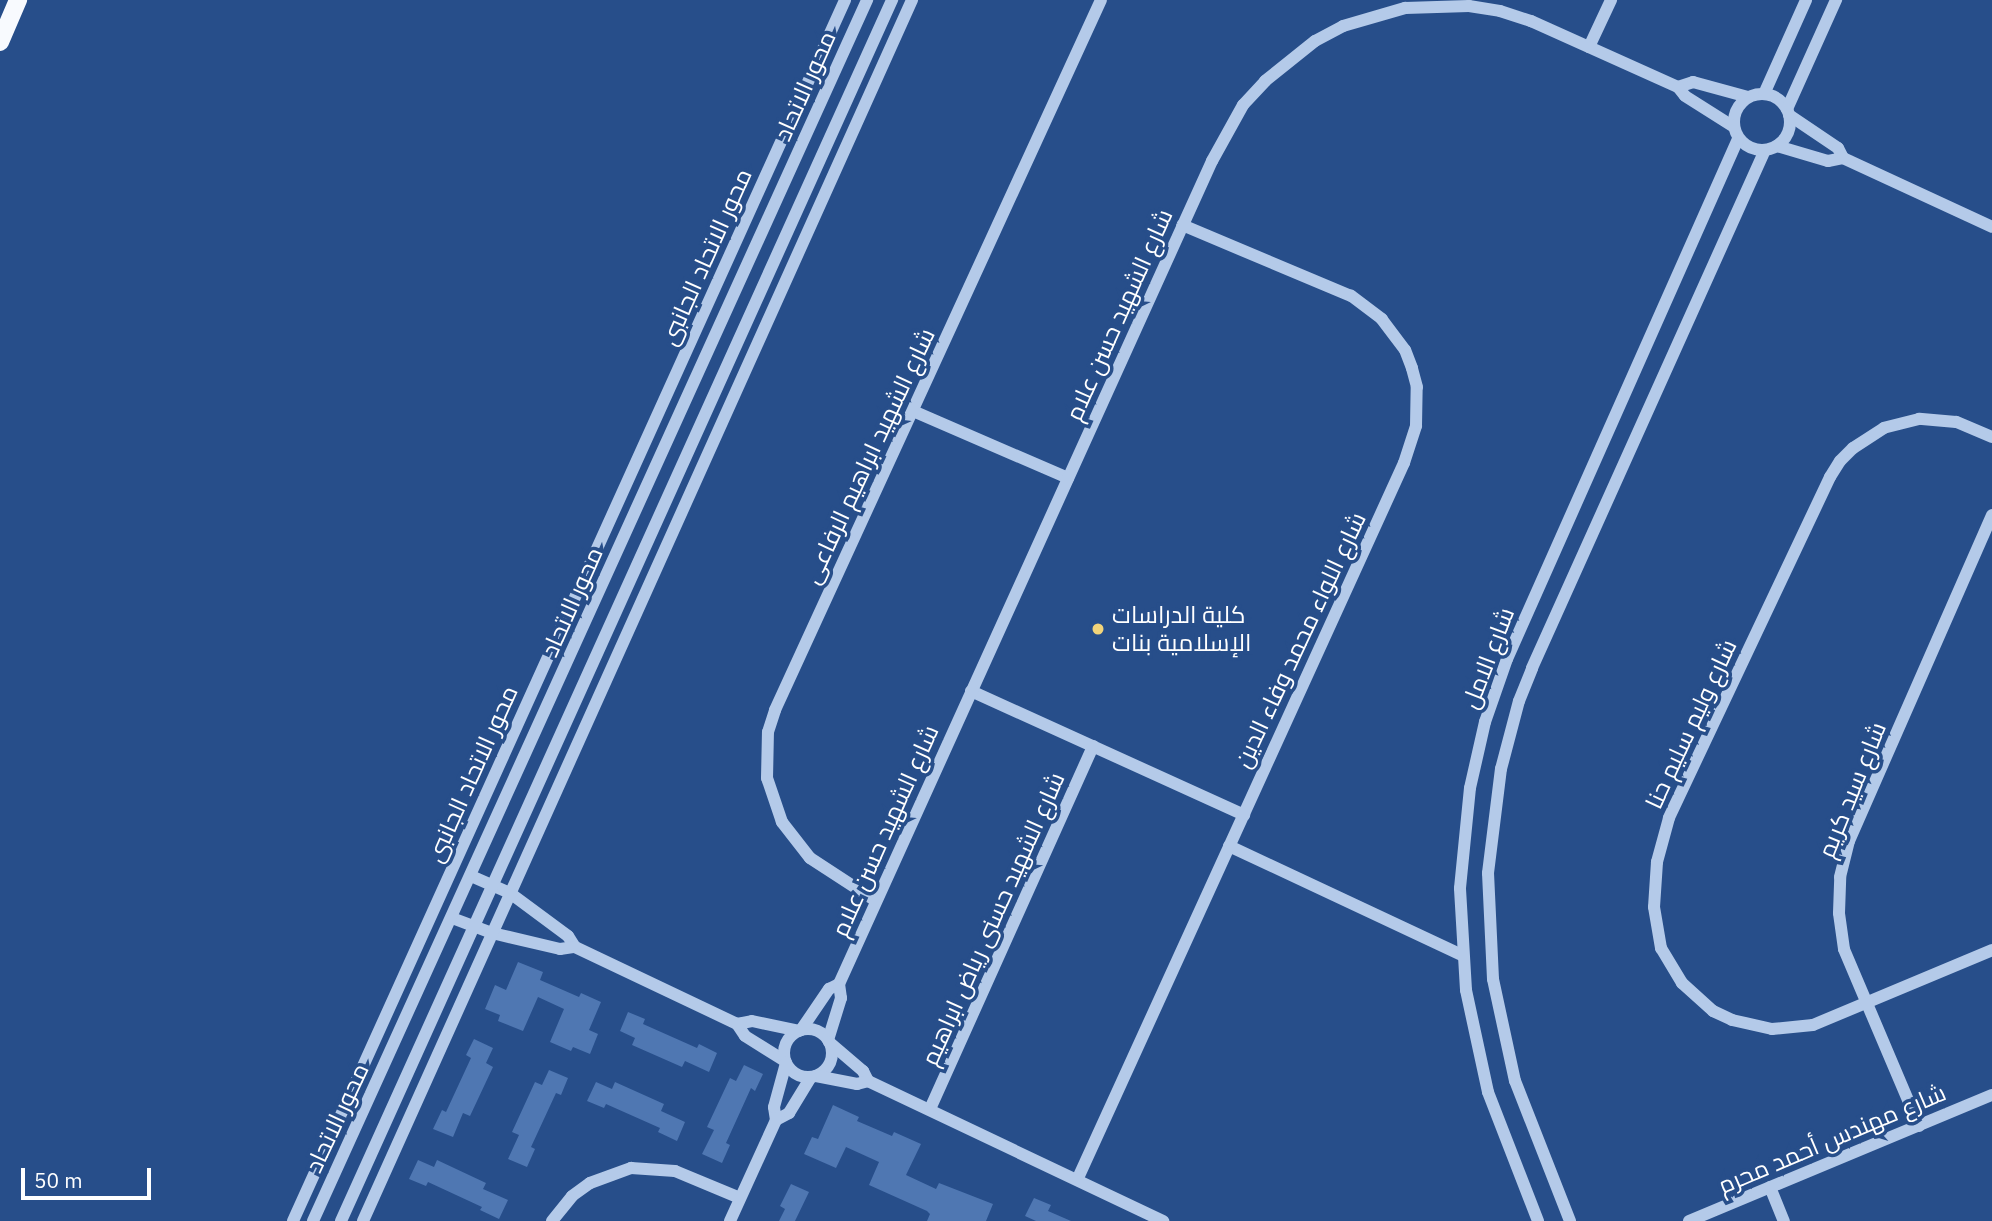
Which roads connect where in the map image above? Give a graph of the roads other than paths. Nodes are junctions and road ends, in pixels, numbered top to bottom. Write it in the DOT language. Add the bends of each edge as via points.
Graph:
graph roads {
  1 [pos="18,0"];
  2 [pos="845,0"];
  3 [pos="867,0"];
  4 [pos="892,0"];
  5 [pos="912,0"];
  6 [pos="1101,0"];
  7 [pos="1611,0"];
  8 [pos="1806,0"];
  9 [pos="1836,0"];
  10 [pos="0,42"];
  11 [pos="1589,47"];
  12 [pos="1678,87"];
  13 [pos="1764,94"];
  14 [pos="1748,97"];
  15 [pos="1788,112"];
  16 [pos="1736,133"];
  17 [pos="1771,148"];
  18 [pos="1843,158"];
  19 [pos="1182,225"];
  20 [pos="1992,227"];
  21 [pos="913,411"];
  22 [pos="1992,437"];
  23 [pos="1068,478"];
  24 [pos="1992,515"];
  25 [pos="971,691"];
  26 [pos="1093,746"];
  27 [pos="1244,815"];
  28 [pos="1229,846"];
  29 [pos="471,876"];
  30 [pos="493,884"];
  31 [pos="510,893"];
  32 [pos="876,901"];
  33 [pos="452,918"];
  34 [pos="474,926"];
  35 [pos="492,933"];
  36 [pos="575,947"];
  37 [pos="1992,950"];
  38 [pos="1462,955"];
  39 [pos="839,984"];
  40 [pos="1866,1003"];
  41 [pos="737,1024"];
  42 [pos="800,1031"];
  43 [pos="828,1041"];
  44 [pos="785,1062"];
  45 [pos="813,1077"];
  46 [pos="868,1081"];
  47 [pos="1992,1095"];
  48 [pos="930,1109"];
  49 [pos="776,1120"];
  50 [pos="1919,1126"];
  51 [pos="1078,1178"];
  52 [pos="1770,1187"];
  53 [pos="740,1198"];
  54 [pos="293,1221"];
  55 [pos="313,1221"];
  56 [pos="341,1221"];
  57 [pos="363,1221"];
  58 [pos="552,1221"];
  59 [pos="730,1221"];
  60 [pos="1163,1221"];
  61 [pos="1538,1221"];
  62 [pos="1570,1221"];
  63 [pos="1689,1221"];
  64 [pos="1784,1221"];
  1 -- 10 [label="main road"];
  2 -- 54 [label="street, محور الاتحاد الجانبى"];
  3 -- 29 [label="street, محور الاتحاد"];
  4 -- 30 [label="street, محور الاتحاد"];
  5 -- 31 [label="street"];
  6 -- 21 [label="street, شارع الشهيد ابراهيم الرفاعى"];
  7 -- 11 [label="street"];
  8 -- 13 [label="street"];
  9 -- 15 [label="street"];
  11 -- 12 [label="street, شارع الشهيد حسن علام"];
  11 -- 19 [label="street, شارع الشهيد حسن علام" via="1531,21 1469,6 1405,8 1343,26 1289,60 1244,105 1226,132"];
  12 -- 14 [label="street, شارع الشهيد حسن علام" via="1690,81"];
  12 -- 16 [label="street, شارع الشهيد حسن علام"];
  13 -- 14 [label="street"];
  13 -- 15 [label="street" via="1778,98"];
  14 -- 16 [label="street" via="1736,110"];
  15 -- 17 [label="street" via="1787,136"];
  15 -- 18 [label="street" via="1838,148"];
  16 -- 17 [label="street" via="1748,147"];
  16 -- 38 [label="street, شارع الامل" via="1495,690 1465,821"];
  17 -- 18 [label="street" via="1828,161"];
  17 -- 62 [label="street, شارع الامل" via="1532,668 1512,724 1496,792 1488,909 1498,1013 1526,1115"];
  18 -- 20 [label="street"];
  19 -- 23 [label="street, شارع الشهيد حسن علام"];
  19 -- 27 [label="street, شارع اللواء محمد وفاء الدين" via="1367,306 1405,350 1417,387 1412,445"];
  21 -- 23 [label="street"];
  21 -- 32 [label="street, شارع الشهيد ابراهيم الرفاعى" via="775,710 766,755 772,801 794,841 829,872"];
  22 -- 40 [label="street, شارع وليم سليم حنا" via="1956,422 1919,419 1867,437 1840,461 1662,840 1654,884 1656,928 1670,967 1697,998 1732,1020 1772,1029 1814,1025"];
  23 -- 25 [label="street, شارع الشهيد حسن علام"];
  24 -- 40 [label="street, شارع سيد كريم" via="1844,859 1841,931"];
  25 -- 26 [label="street"];
  25 -- 32 [label="street, شارع الشهيد حسن علام"];
  26 -- 27 [label="street"];
  26 -- 48 [label="street, شارع الشهيد حسنى رياض ابراهيم"];
  27 -- 28 [label="street, شارع اللواء محمد وفاء الدين"];
  28 -- 38 [label="street"];
  28 -- 51 [label="street, شارع اللواء محمد وفاء الدين"];
  29 -- 30 [label="street"];
  29 -- 33 [label="street, محور الاتحاد"];
  30 -- 31 [label="street"];
  30 -- 34 [label="street, محور الاتحاد"];
  31 -- 35 [label="street"];
  31 -- 36 [label="street" via="568,936"];
  32 -- 39 [label="street, شارع الشهيد حسن علام"];
  33 -- 34 [label="street"];
  33 -- 55 [label="street, محور الاتحاد"];
  34 -- 35 [label="street"];
  34 -- 56 [label="street, محور الاتحاد"];
  35 -- 36 [label="street" via="560,949"];
  35 -- 57 [label="street"];
  36 -- 41 [label="street"];
  37 -- 40 [label="street, شارع وليم سليم حنا"];
  38 -- 61 [label="street, شارع الامل" via="1471,1024 1488,1092"];
  39 -- 42 [label="street, شارع الشهيد حسن علام" via="827,991"];
  39 -- 43 [label="street, شارع الشهيد حسن علام" via="841,999"];
  40 -- 50 [label="street, شارع سيد كريم"];
  41 -- 42 [label="street" via="752,1021"];
  41 -- 44 [label="street" via="745,1036"];
  42 -- 43 [label="street" via="814,1030"];
  42 -- 44 [label="street" via="786,1043"];
  43 -- 45 [label="street" via="830,1062"];
  43 -- 46 [label="street" via="863,1071"];
  44 -- 45 [label="street" via="794,1073"];
  44 -- 49 [label="street" via="774,1107"];
  45 -- 46 [label="street" via="857,1084"];
  45 -- 49 [label="street" via="789,1113"];
  46 -- 48 [label="street"];
  47 -- 50 [label="street, شارع مهندس أحمد محرم"];
  48 -- 51 [label="street"];
  49 -- 53 [label="street"];
  50 -- 52 [label="street, شارع مهندس أحمد محرم"];
  51 -- 60 [label="street"];
  52 -- 63 [label="street, شارع مهندس أحمد محرم"];
  52 -- 64 [label="street"];
  53 -- 58 [label="street" via="675,1171 632,1168 590,1183 572,1196"];
  53 -- 59 [label="street"];
}
